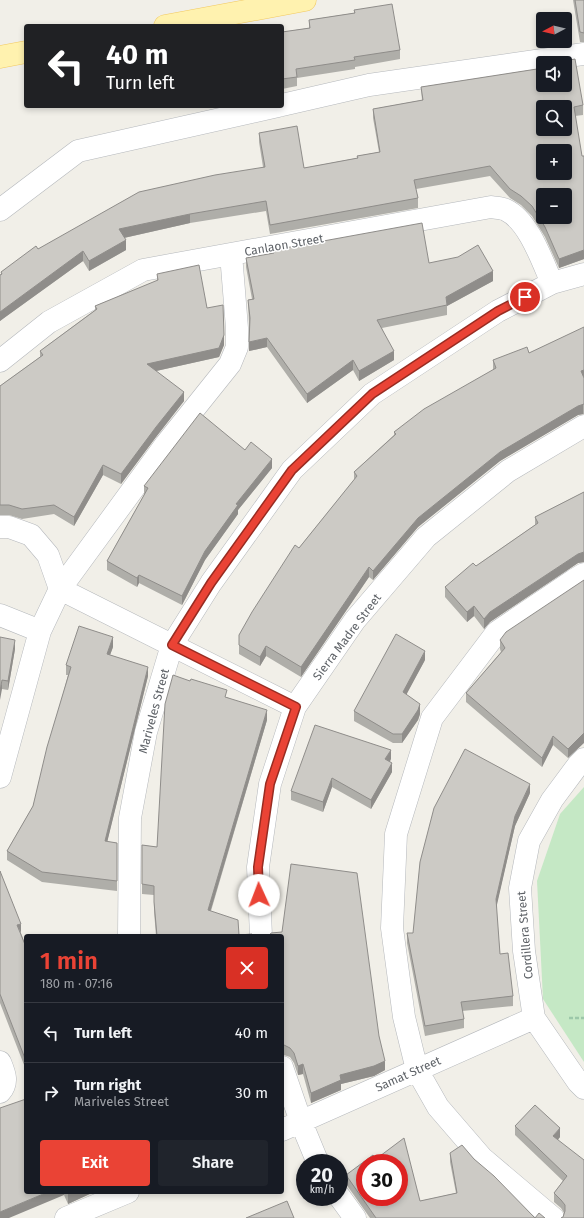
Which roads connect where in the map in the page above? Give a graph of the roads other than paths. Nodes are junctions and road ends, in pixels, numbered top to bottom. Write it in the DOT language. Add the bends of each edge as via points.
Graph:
graph roads {
  1 [pos="305,0"];
  2 [pos="176,24"];
  3 [pos="24,52"];
  4 [pos="584,54"];
  5 [pos="0,57"];
  6 [pos="284,105"];
  7 [pos="269,108"];
  8 [pos="0,210"];
  9 [pos="231,254"];
  10 [pos="584,274"];
  11 [pos="552,283"];
  12 [pos="0,361"];
  13 [pos="584,426"];
  14 [pos="0,527"];
  15 [pos="584,574"];
  16 [pos="60,589"];
  17 [pos="0,615"];
  18 [pos="40,631"];
  19 [pos="172,645"];
  20 [pos="296,707"];
  21 [pos="584,759"];
  22 [pos="0,777"];
  23 [pos="129,934"];
  24 [pos="261,934"];
  25 [pos="534,1018"];
  26 [pos="0,1062"];
  27 [pos="417,1070"];
  28 [pos="284,1079"];
  29 [pos="584,1088"];
  30 [pos="0,1092"];
  31 [pos="292,1126"];
  32 [pos="312,1154"];
  33 [pos="123,1194"];
  34 [pos="346,1206"];
  35 [pos="66,1218"];
  36 [pos="355,1218"];
  37 [pos="553,1218"];
  1 -- 2 [label="main road"];
  3 -- 5 [label="main road"];
  4 -- 6 [label="street" via="369,85"];
  7 -- 8 [label="street" via="78,151"];
  9 -- 11 [label="street, Canlaon Street" via="491,207 505,209 516,216 526,228"];
  9 -- 12 [label="street, Canlaon Street" via="143,270 49,322"];
  9 -- 16 [label="street" via="237,347 230,364 166,444"];
  10 -- 11 [label="street, Mariveles Street"];
  11 -- 19 [label="street, Mariveles Street" via="498,311 372,394 303,459 292,470 211,583"];
  13 -- 20 [label="street, Sierra Madre Street" via="508,471 426,537 355,620"];
  14 -- 16 [label="street" via="9,527 31,535 48,555"];
  15 -- 27 [label="street" via="497,632 432,718 396,834 392,928 404,1017"];
  16 -- 18 [label="street"];
  16 -- 19 [label="street"];
  17 -- 18 [label="street"];
  18 -- 22 [label="street"];
  19 -- 20 [label="street"];
  19 -- 23 [label="street, Mariveles Street" via="146,732 130,818"];
  20 -- 24 [label="street, Sierra Madre Street" via="270,784 258,867"];
  21 -- 25 [label="street, Cordillera Street" via="552,800 529,841 520,888 524,951"];
  25 -- 27 [label="street, Samat Street"];
  25 -- 29 [label="street, Cordillera Street"];
  26 -- 30 [label="street" via="6,1078"];
  27 -- 31 [label="street, Samat Street"];
  27 -- 37 [label="street" via="438,1107 482,1158"];
  28 -- 31 [label="street"];
  31 -- 32 [label="street"];
  33 -- 35 [label="street"];
  34 -- 36 [label="street"];
}
